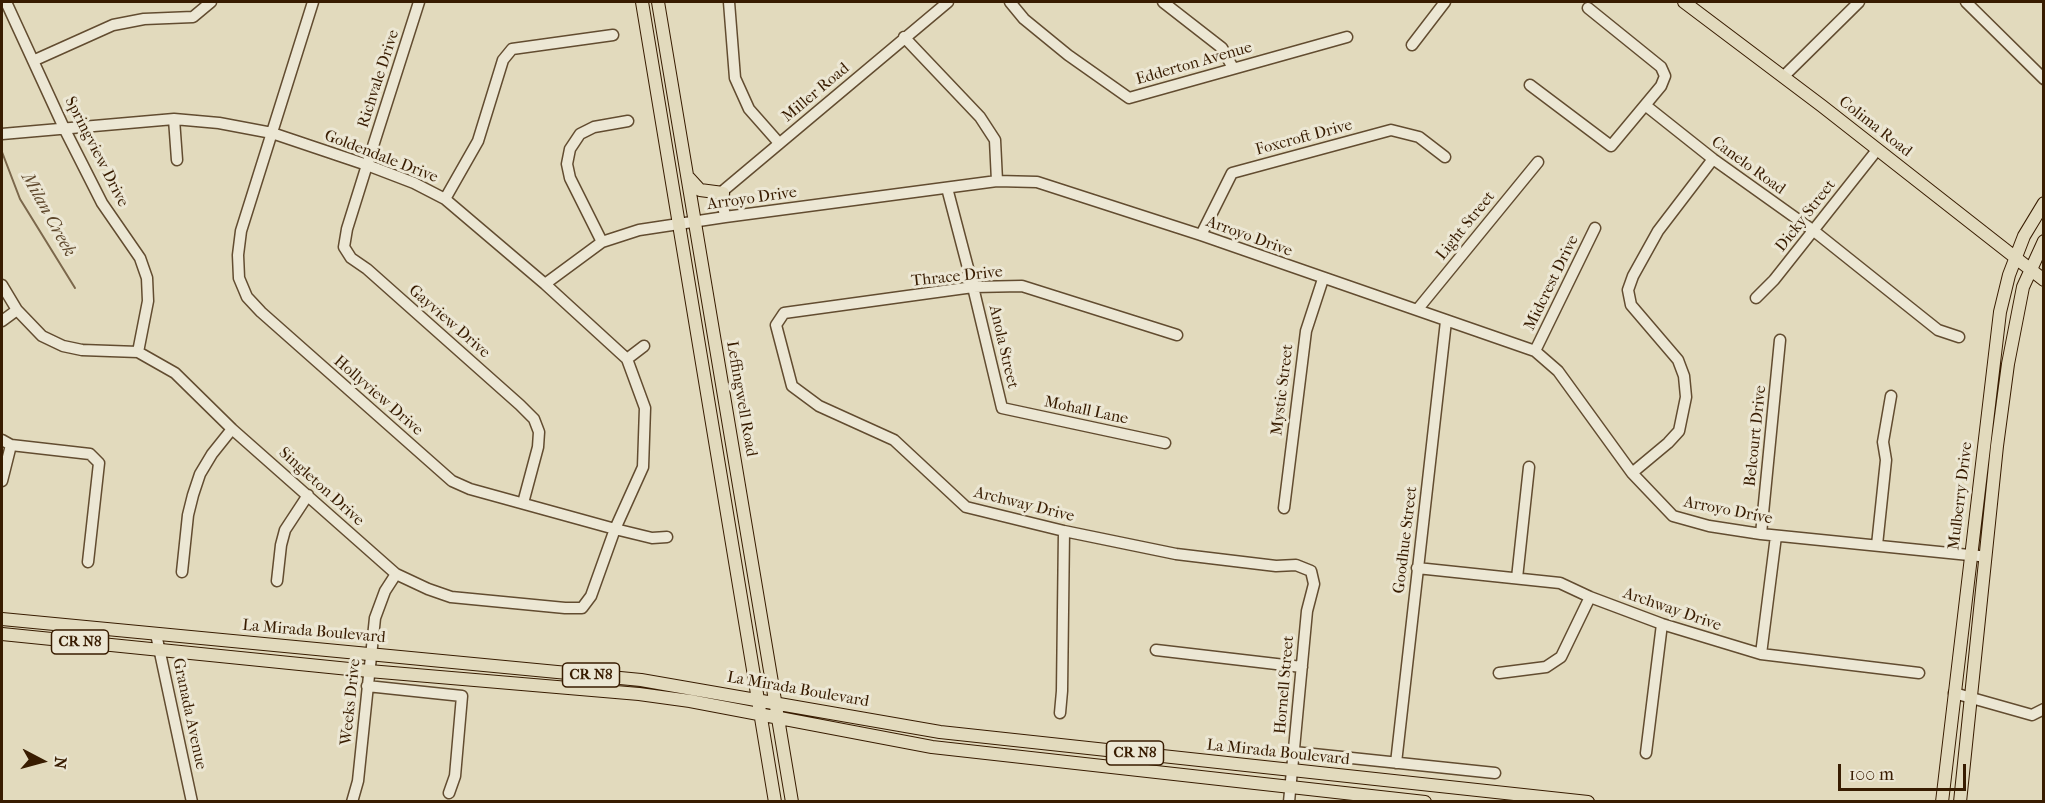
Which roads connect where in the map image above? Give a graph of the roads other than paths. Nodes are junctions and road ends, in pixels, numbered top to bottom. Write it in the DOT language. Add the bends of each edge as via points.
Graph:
graph roads {
  1 [pos="7,2"];
  2 [pos="211,2"];
  3 [pos="313,2"];
  4 [pos="419,2"];
  5 [pos="642,2"];
  6 [pos="658,2"];
  7 [pos="729,2"];
  8 [pos="948,2"];
  9 [pos="1010,2"];
  10 [pos="1163,2"];
  11 [pos="1445,2"];
  12 [pos="1684,2"];
  13 [pos="1859,2"];
  14 [pos="1966,2"];
  15 [pos="1588,8"];
  16 [pos="613,35"];
  17 [pos="904,37"];
  18 [pos="1347,37"];
  19 [pos="1412,45"];
  20 [pos="35,60"];
  21 [pos="1233,68"];
  22 [pos="1784,76"];
  23 [pos="2043,79"];
  24 [pos="1530,85"];
  25 [pos="1645,105"];
  26 [pos="174,119"];
  27 [pos="628,121"];
  28 [pos="64,128"];
  29 [pos="4,133"];
  30 [pos="272,133"];
  31 [pos="779,143"];
  32 [pos="1877,150"];
  33 [pos="1445,157"];
  34 [pos="177,159"];
  35 [pos="1713,159"];
  36 [pos="1538,162"];
  37 [pos="367,165"];
  38 [pos="687,176"];
  39 [pos="997,181"];
  40 [pos="947,188"];
  41 [pos="723,193"];
  42 [pos="445,199"];
  43 [pos="2043,203"];
  44 [pos="725,216"];
  45 [pos="695,222"];
  46 [pos="679,225"];
  47 [pos="1595,228"];
  48 [pos="1814,231"];
  49 [pos="1201,235"];
  50 [pos="2043,241"];
  51 [pos="602,242"];
  52 [pos="2016,258"];
  53 [pos="2030,270"];
  54 [pos="1323,279"];
  55 [pos="2043,280"];
  56 [pos="545,284"];
  57 [pos="2,285"];
  58 [pos="973,287"];
  59 [pos="1755,298"];
  60 [pos="17,310"];
  61 [pos="1417,310"];
  62 [pos="2,321"];
  63 [pos="1446,321"];
  64 [pos="776,325"];
  65 [pos="1177,335"];
  66 [pos="1959,338"];
  67 [pos="1780,340"];
  68 [pos="644,346"];
  69 [pos="1535,351"];
  70 [pos="138,352"];
  71 [pos="627,359"];
  72 [pos="1891,396"];
  73 [pos="1002,408"];
  74 [pos="232,429"];
  75 [pos="6,442"];
  76 [pos="1165,443"];
  77 [pos="1530,466"];
  78 [pos="1632,473"];
  79 [pos="2,480"];
  80 [pos="308,495"];
  81 [pos="523,503"];
  82 [pos="1284,508"];
  83 [pos="615,529"];
  84 [pos="1064,531"];
  85 [pos="1761,534"];
  86 [pos="1776,536"];
  87 [pos="667,537"];
  88 [pos="1877,546"];
  89 [pos="1970,556"];
  90 [pos="1986,557"];
  91 [pos="88,562"];
  92 [pos="1418,568"];
  93 [pos="1311,571"];
  94 [pos="182,572"];
  95 [pos="396,574"];
  96 [pos="1518,578"];
  97 [pos="277,581"];
  98 [pos="1590,597"];
  99 [pos="2,619"];
  100 [pos="1662,624"];
  101 [pos="156,633"];
  102 [pos="2,634"];
  103 [pos="159,650"];
  104 [pos="1156,650"];
  105 [pos="371,654"];
  106 [pos="1761,654"];
  107 [pos="1302,666"];
  108 [pos="369,670"];
  109 [pos="1499,673"];
  110 [pos="1919,673"];
  111 [pos="367,686"];
  112 [pos="1954,693"];
  113 [pos="1971,698"];
  114 [pos="758,700"];
  115 [pos="775,703"];
  116 [pos="2043,708"];
  117 [pos="1060,712"];
  118 [pos="761,716"];
  119 [pos="778,719"];
  120 [pos="1294,752"];
  121 [pos="1646,753"];
  122 [pos="1396,763"];
  123 [pos="1293,770"];
  124 [pos="1495,773"];
  125 [pos="1290,787"];
  126 [pos="449,793"];
  127 [pos="192,801"];
  128 [pos="352,801"];
  129 [pos="775,801"];
  130 [pos="792,801"];
  131 [pos="1289,801"];
  132 [pos="1425,801"];
  133 [pos="1587,801"];
  134 [pos="1941,801"];
  135 [pos="1960,801"];
  1 -- 20 [label="street, Springview Drive"];
  2 -- 20 [label="street" via="193,16 113,25"];
  3 -- 30 [label="street, Hollyview Drive"];
  4 -- 37 [label="street, Richvale Drive"];
  5 -- 46 [label="main road, Leffingwell Road"];
  6 -- 38 [label="main road, Leffingwell Road"];
  7 -- 31 [label="street" via="735,78 749,109"];
  8 -- 17 [label="street, Miller Road"];
  9 -- 21 [label="street, Edderton Avenue" via="1024,19 1068,55 1129,98"];
  10 -- 21 [label="street" via="1222,48"];
  11 -- 19 [label="street"];
  12 -- 22 [label="main road, Colima Road"];
  13 -- 22 [label="street"];
  14 -- 23 [label="street"];
  15 -- 25 [label="street" via="1661,67 1665,76 1661,86"];
  16 -- 42 [label="street" via="512,49 503,60 478,141"];
  17 -- 31 [label="street, Miller Road"];
  17 -- 39 [label="street" via="990,132 995,140"];
  18 -- 21 [label="street, Edderton Avenue"];
  20 -- 28 [label="street, Springview Drive"];
  22 -- 32 [label="main road, Colima Road"];
  24 -- 25 [label="street" via="1611,146"];
  25 -- 35 [label="street, Canelo Road"];
  26 -- 28 [label="street, Goldendale Drive"];
  26 -- 30 [label="street, Goldendale Drive"];
  26 -- 34 [label="street"];
  27 -- 51 [label="street" via="594,127 580,134 570,149 570,178"];
  28 -- 29 [label="street, Goldendale Drive"];
  28 -- 70 [label="street, Springview Drive" via="102,203 140,258 147,278 148,301"];
  30 -- 37 [label="street, Goldendale Drive"];
  30 -- 81 [label="street, Hollyview Drive" via="241,231 239,278 247,297 452,481"];
  31 -- 41 [label="street, Miller Road"];
  32 -- 48 [label="street, Dicky Street"];
  32 -- 52 [label="main road, Colima Road"];
  33 -- 49 [label="street, Foxcroft Drive" via="1419,136 1391,130 1232,173"];
  35 -- 48 [label="street, Canelo Road"];
  35 -- 78 [label="street" via="1658,231 1628,290 1631,305 1678,360 1686,397 1678,431"];
  36 -- 61 [label="street, Light Street"];
  37 -- 42 [label="street, Goldendale Drive"];
  37 -- 81 [label="street, Gayview Drive" via="344,247 351,258 534,419 539,432 538,447"];
  38 -- 41 [label="main road" via="700,190"];
  38 -- 45 [label="main road, Leffingwell Road"];
  39 -- 40 [label="street, Arroyo Drive"];
  39 -- 49 [label="street, Arroyo Drive" via="1037,182"];
  40 -- 44 [label="street, Arroyo Drive"];
  40 -- 58 [label="street, Anola Street"];
  41 -- 44 [label="street"];
  42 -- 56 [label="street, Goldendale Drive"];
  43 -- 52 [label="main road, Mulberry Drive"];
  44 -- 45 [label="street, Arroyo Drive"];
  45 -- 46 [label="street, Arroyo Drive"];
  45 -- 115 [label="main road, Leffingwell Road"];
  46 -- 51 [label="street, Arroyo Drive" via="639,230"];
  46 -- 114 [label="main road, Leffingwell Road"];
  47 -- 69 [label="street, Midcrest Drive"];
  48 -- 59 [label="street, Dicky Street"];
  48 -- 66 [label="street, Canelo Road" via="1938,330"];
  49 -- 54 [label="street, Arroyo Drive"];
  50 -- 53 [label="main road, Mulberry Drive"];
  51 -- 56 [label="street, Arroyo Drive"];
  52 -- 53 [label="main road, Colima Road"];
  52 -- 89 [label="main road, Mulberry Drive" via="2000,312"];
  53 -- 55 [label="main road, Colima Road"];
  53 -- 90 [label="main road, Mulberry Drive" via="2008,364"];
  54 -- 61 [label="street, Arroyo Drive"];
  54 -- 82 [label="street, Mystic Street" via="1305,331"];
  56 -- 71 [label="street, Goldendale Drive"];
  57 -- 60 [label="street, Singleton Drive"];
  58 -- 64 [label="street, Thrace Drive" via="784,313"];
  58 -- 65 [label="street, Thrace Drive" via="1022,286"];
  58 -- 73 [label="street, Anola Street"];
  60 -- 62 [label="street"];
  60 -- 70 [label="street, Singleton Drive" via="42,336 63,346"];
  61 -- 63 [label="street, Arroyo Drive"];
  63 -- 69 [label="street, Arroyo Drive"];
  63 -- 92 [label="street, Goodhue Street"];
  64 -- 84 [label="street, Archway Drive" via="792,386 819,406 894,440 966,507"];
  67 -- 85 [label="street, Belcourt Drive"];
  68 -- 71 [label="street"];
  69 -- 78 [label="street, Arroyo Drive" via="1558,371"];
  70 -- 74 [label="street, Singleton Drive" via="175,373"];
  71 -- 83 [label="street, Goldendale Drive" via="645,408 643,467"];
  72 -- 88 [label="street" via="1883,442 1886,460"];
  73 -- 76 [label="street, Mohall Lane"];
  74 -- 80 [label="street, Singleton Drive"];
  74 -- 94 [label="street" via="200,474 188,515"];
  75 -- 79 [label="street"];
  75 -- 91 [label="street" via="90,454 99,463"];
  77 -- 96 [label="street"];
  78 -- 85 [label="street, Arroyo Drive" via="1673,516"];
  80 -- 95 [label="street, Singleton Drive"];
  80 -- 97 [label="street" via="285,530"];
  81 -- 83 [label="street, Hollyview Drive"];
  83 -- 87 [label="street, Hollyview Drive" via="652,538"];
  83 -- 95 [label="street, Singleton Drive" via="591,596 582,608 451,597"];
  84 -- 93 [label="street, Archway Drive" via="1176,554 1296,565"];
  84 -- 117 [label="street"];
  85 -- 86 [label="street, Arroyo Drive"];
  86 -- 88 [label="street, Arroyo Drive"];
  86 -- 106 [label="street"];
  88 -- 89 [label="street, Arroyo Drive"];
  89 -- 90 [label="street, Arroyo Drive"];
  89 -- 112 [label="main road, Mulberry Drive"];
  90 -- 113 [label="main road, Mulberry Drive"];
  92 -- 96 [label="street, Archway Drive"];
  92 -- 122 [label="street, Goodhue Street"];
  93 -- 107 [label="street, Hornell Street" via="1314,584 1306,611"];
  95 -- 105 [label="street, Weeks Drive" via="375,618"];
  96 -- 98 [label="street, Archway Drive" via="1560,583"];
  98 -- 100 [label="street, Archway Drive"];
  98 -- 109 [label="street" via="1561,657 1546,666"];
  99 -- 101 [label="main road, La Mirada Boulevard / CR N8"];
  100 -- 106 [label="street, Archway Drive"];
  100 -- 121 [label="street"];
  101 -- 103 [label="street, Granada Avenue"];
  101 -- 105 [label="main road, La Mirada Boulevard / CR N8"];
  102 -- 103 [label="main road, La Mirada Boulevard / CR N8"];
  103 -- 108 [label="main road, La Mirada Boulevard / CR N8"];
  103 -- 127 [label="street, Granada Avenue"];
  104 -- 107 [label="street"];
  105 -- 108 [label="street, Weeks Drive"];
  105 -- 114 [label="main road, La Mirada Boulevard / CR N8" via="641,680"];
  106 -- 110 [label="street, Archway Drive"];
  107 -- 120 [label="street, Hornell Street"];
  108 -- 111 [label="street, Weeks Drive"];
  108 -- 118 [label="main road, La Mirada Boulevard / CR N8" via="639,694"];
  111 -- 126 [label="street" via="462,696 455,776"];
  111 -- 128 [label="street, Weeks Drive" via="358,781"];
  112 -- 113 [label="street"];
  112 -- 134 [label="main road, Mulberry Drive"];
  113 -- 116 [label="street" via="2032,715"];
  113 -- 135 [label="main road, Mulberry Drive"];
  114 -- 115 [label="main road, La Mirada Boulevard / CR N8"];
  114 -- 118 [label="main road, Leffingwell Road"];
  115 -- 119 [label="main road, Leffingwell Road"];
  115 -- 123 [label="main road, La Mirada Boulevard / CR N8" via="940,732"];
  118 -- 119 [label="main road, La Mirada Boulevard / CR N8"];
  118 -- 129 [label="main road, Leffingwell Road"];
  119 -- 125 [label="main road, La Mirada Boulevard / CR N8" via="932,747"];
  119 -- 130 [label="main road, Leffingwell Road"];
  120 -- 122 [label="street, La Mirada Boulevard"];
  120 -- 123 [label="street, Hornell Street"];
  122 -- 124 [label="street, La Mirada Boulevard"];
  123 -- 125 [label="street, Hornell Street"];
  123 -- 133 [label="main road, La Mirada Boulevard / CR N8"];
  125 -- 131 [label="street, Hornell Street"];
  125 -- 132 [label="main road, La Mirada Boulevard / CR N8"];
}
